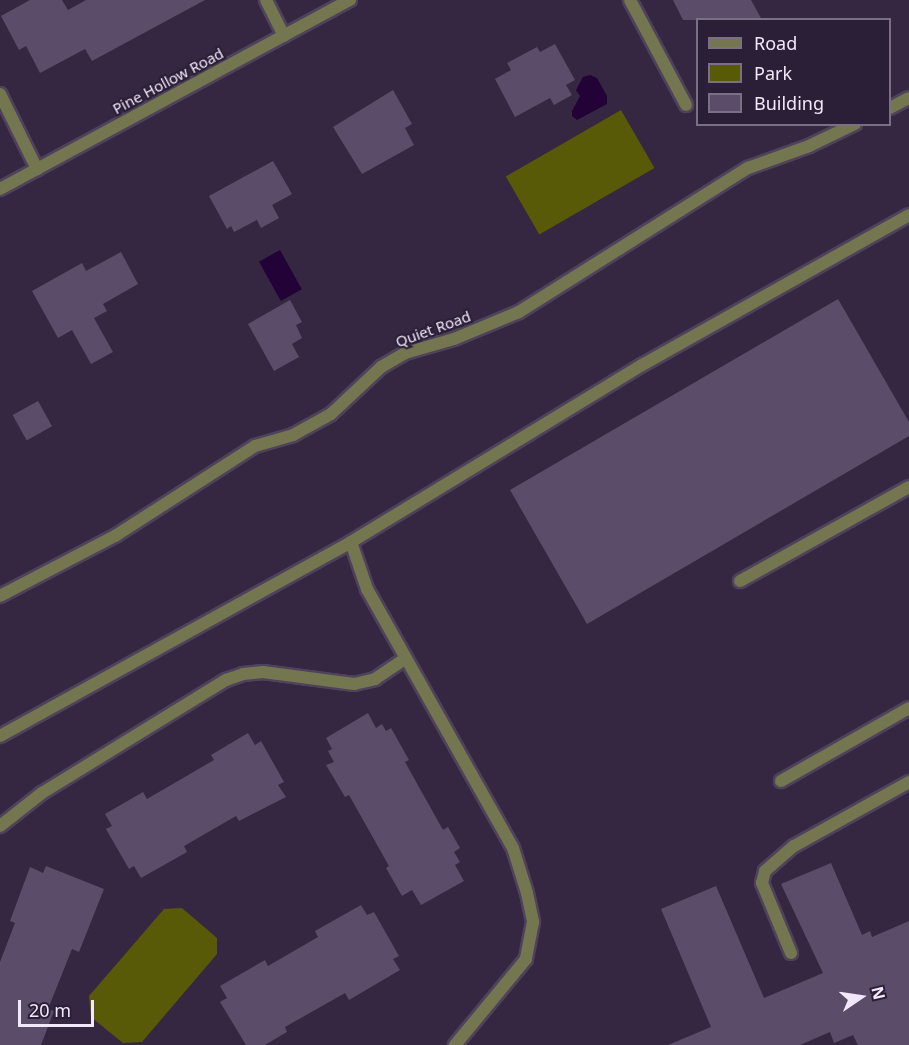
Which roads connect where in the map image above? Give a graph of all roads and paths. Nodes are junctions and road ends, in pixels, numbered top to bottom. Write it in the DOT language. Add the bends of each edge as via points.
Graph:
graph roads {
  1 [pos="266,0"];
  2 [pos="350,0"];
  3 [pos="630,0"];
  4 [pos="284,36"];
  5 [pos="0,94"];
  6 [pos="909,98"];
  7 [pos="686,105"];
  8 [pos="891,107"];
  9 [pos="851,126"];
  10 [pos="37,169"];
  11 [pos="0,189"];
  12 [pos="909,215"];
  13 [pos="909,487"];
  14 [pos="351,542"];
  15 [pos="740,581"];
  16 [pos="0,596"];
  17 [pos="406,658"];
  18 [pos="909,708"];
  19 [pos="0,736"];
  20 [pos="781,781"];
  21 [pos="909,782"];
  22 [pos="0,826"];
  23 [pos="791,953"];
  24 [pos="455,1045"];
  1 -- 4 [label="street"];
  2 -- 4 [label="street, Pine Hollow Road"];
  3 -- 7 [label="street"];
  4 -- 10 [label="street, Pine Hollow Road"];
  5 -- 10 [label="street"];
  6 -- 8 [label="street"];
  9 -- 16 [label="street, Quiet Road" via="748,168 519,312 454,339 405,353 381,367 331,414 293,435 255,446 115,536"];
  10 -- 11 [label="street, Pine Hollow Road"];
  12 -- 14 [label="street" via="642,365"];
  13 -- 15 [label="street"];
  14 -- 17 [label="street" via="367,589"];
  14 -- 19 [label="street"];
  17 -- 22 [label="street" via="375,679 354,684 263,672 226,680 42,793"];
  17 -- 24 [label="street" via="513,848 533,922 526,959"];
  18 -- 20 [label="street"];
  21 -- 23 [label="street" via="794,846 765,872 762,883"];
}
